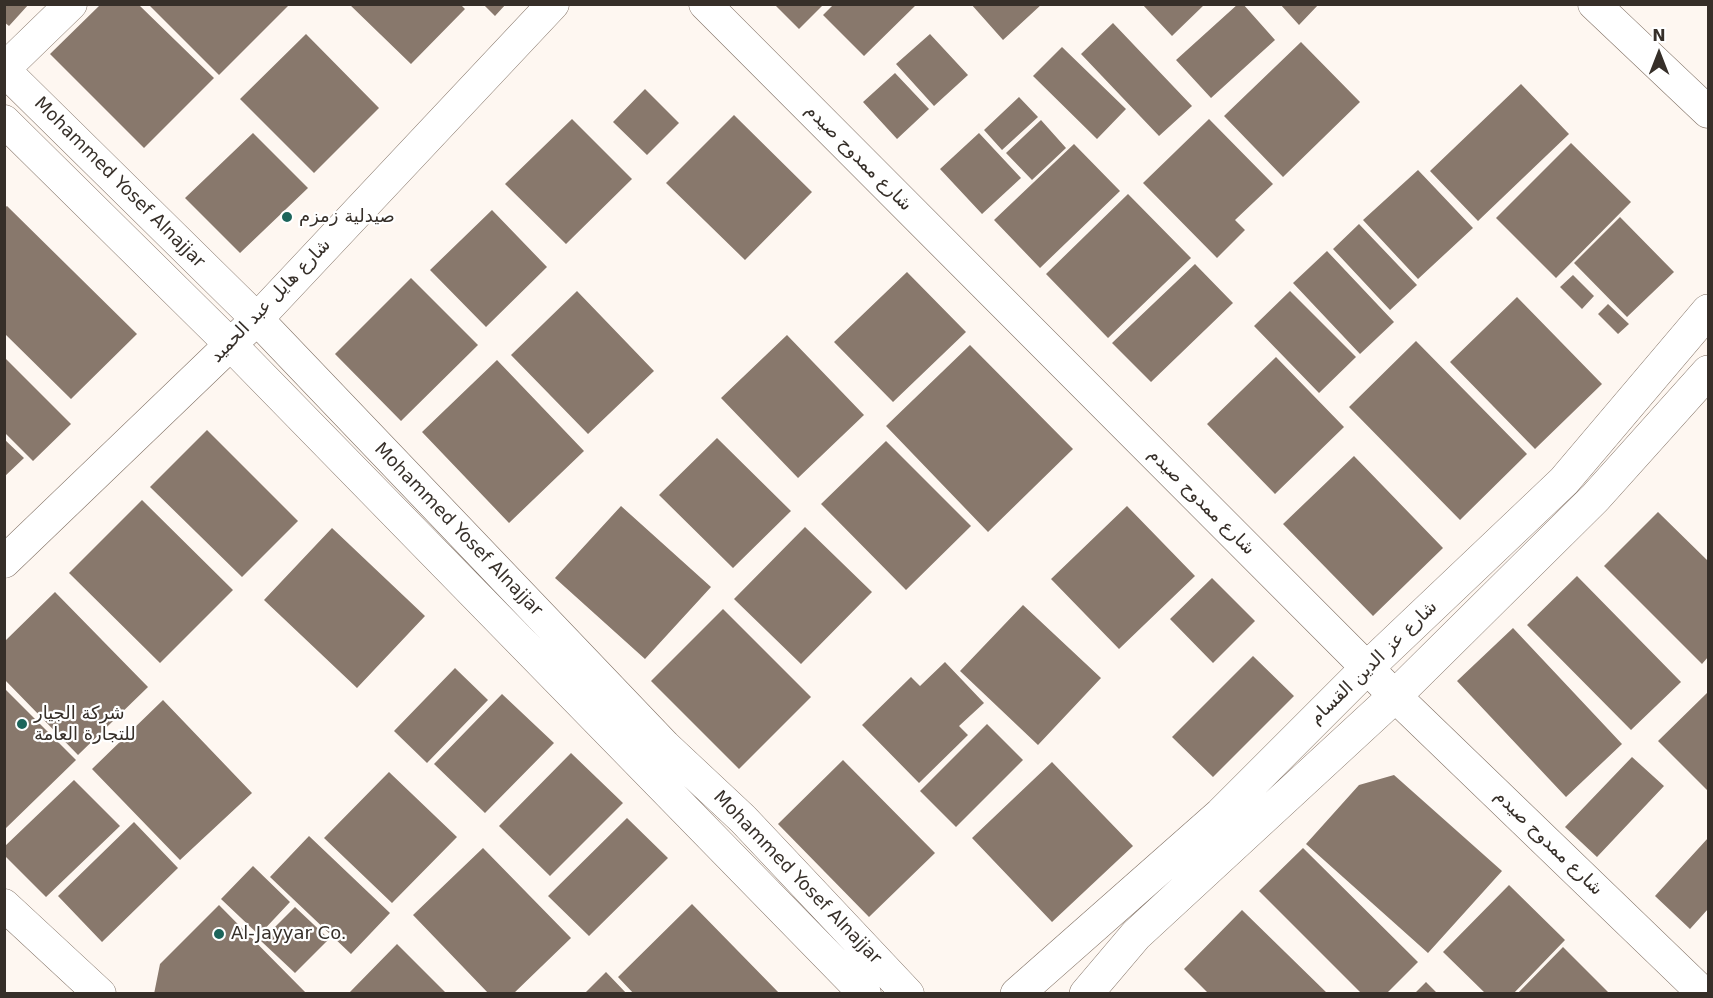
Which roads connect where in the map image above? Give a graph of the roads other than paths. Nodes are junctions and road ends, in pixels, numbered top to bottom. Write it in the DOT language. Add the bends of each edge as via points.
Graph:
graph roads {
  1 [pos="70,4"];
  2 [pos="553,4"];
  3 [pos="705,4"];
  4 [pos="1594,4"];
  5 [pos="4,70"];
  6 [pos="1708,112"];
  7 [pos="4,121"];
  8 [pos="1708,311"];
  9 [pos="257,319"];
  10 [pos="230,344"];
  11 [pos="1708,372"];
  12 [pos="4,562"];
  13 [pos="1367,668"];
  14 [pos="1395,696"];
  15 [pos="4,904"];
  16 [pos="100,993"];
  17 [pos="865,993"];
  18 [pos="908,993"];
  19 [pos="1017,993"];
  20 [pos="1086,993"];
  21 [pos="1704,993"];
  1 -- 5 [label="street"];
  2 -- 9 [label="street, شارع هايل عبد الحميد"];
  3 -- 13 [label="street, شارع ممدوح صيدم"];
  4 -- 6 [label="street"];
  5 -- 9 [label="street, Mohammed Yosef Alnajjar"];
  7 -- 10 [label="street, Mohammed Yosef Alnajjar"];
  8 -- 13 [label="main road, شارع عز الدين القسام" via="1564,481"];
  9 -- 10 [label="street, شارع هايل عبد الحميد"];
  9 -- 18 [label="street, Mohammed Yosef Alnajjar" via="665,746 743,819"];
  10 -- 12 [label="street, شارع هايل عبد الحميد"];
  10 -- 17 [label="street, Mohammed Yosef Alnajjar"];
  11 -- 14 [label="main road, شارع عز الدين القسام" via="1595,498"];
  13 -- 14 [label="street, شارع ممدوح صيدم"];
  13 -- 19 [label="main road, شارع عز الدين القسام" via="1221,814"];
  14 -- 20 [label="main road, شارع عز الدين القسام" via="1136,935"];
  14 -- 21 [label="street, شارع ممدوح صيدم"];
  15 -- 16 [label="street"];
}
